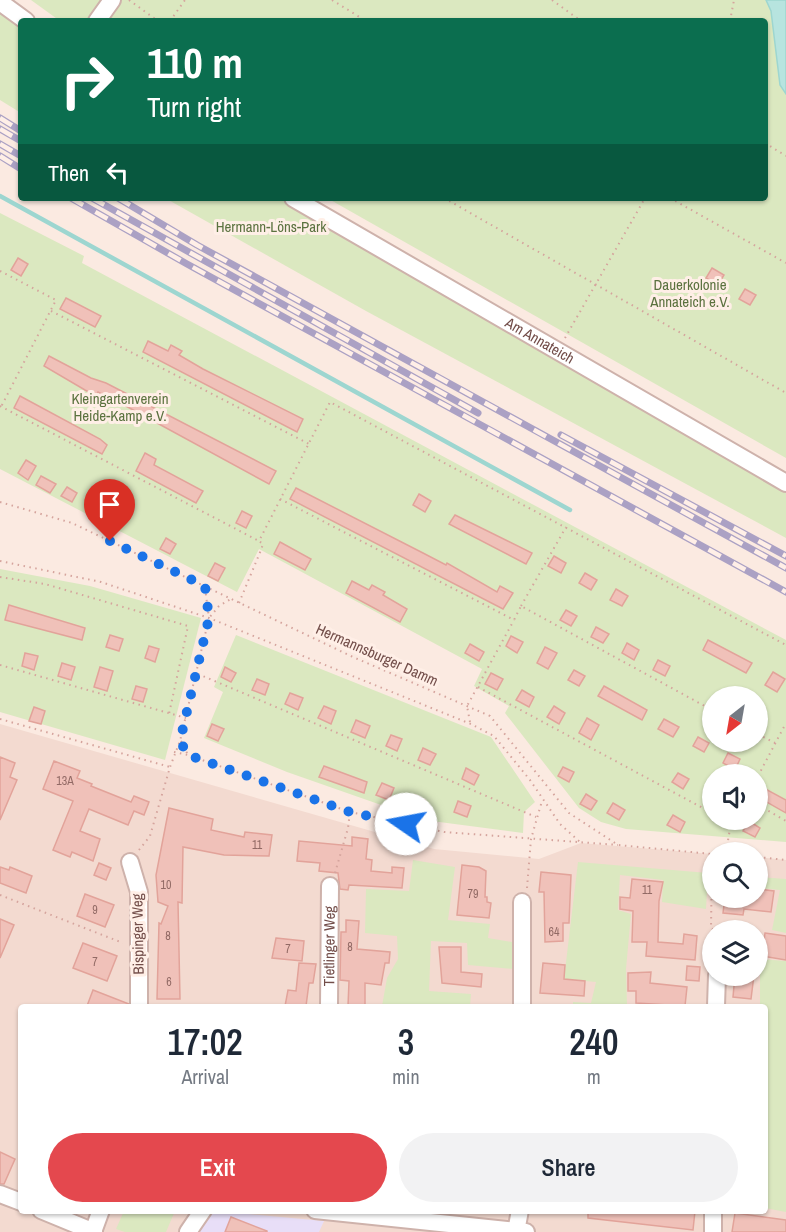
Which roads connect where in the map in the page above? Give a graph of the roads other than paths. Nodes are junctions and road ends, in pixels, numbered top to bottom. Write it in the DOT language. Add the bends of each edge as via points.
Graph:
graph roads {
  1 [pos="112,0"];
  2 [pos="0,2"];
  3 [pos="22,18"];
  4 [pos="99,18"];
  5 [pos="298,201"];
  6 [pos="786,483"];
  7 [pos="129,862"];
  8 [pos="330,886"];
  9 [pos="522,902"];
  10 [pos="717,986"];
  11 [pos="139,1004"];
  12 [pos="329,1004"];
  13 [pos="522,1004"];
  14 [pos="716,1004"];
  15 [pos="0,1194"];
  16 [pos="18,1201"];
  17 [pos="50,1214"];
  18 [pos="100,1214"];
  19 [pos="200,1214"];
  20 [pos="351,1214"];
  21 [pos="520,1214"];
  22 [pos="713,1214"];
  23 [pos="93,1232"];
  24 [pos="188,1232"];
  25 [pos="520,1232"];
  26 [pos="713,1232"];
  1 -- 4 [label="street"];
  2 -- 3 [label="street"];
  5 -- 6 [label="street, Am Annateich"];
  7 -- 11 [label="street, Bispinger Weg" via="139,892"];
  8 -- 12 [label="street, Tietlinger Weg"];
  9 -- 13 [label="street"];
  10 -- 14 [label="street"];
  15 -- 16 [label="street"];
  17 -- 23 [label="street"];
  18 -- 23 [label="street"];
  19 -- 24 [label="street"];
  20 -- 25 [label="street"];
  21 -- 25 [label="street"];
  22 -- 26 [label="street"];
}
